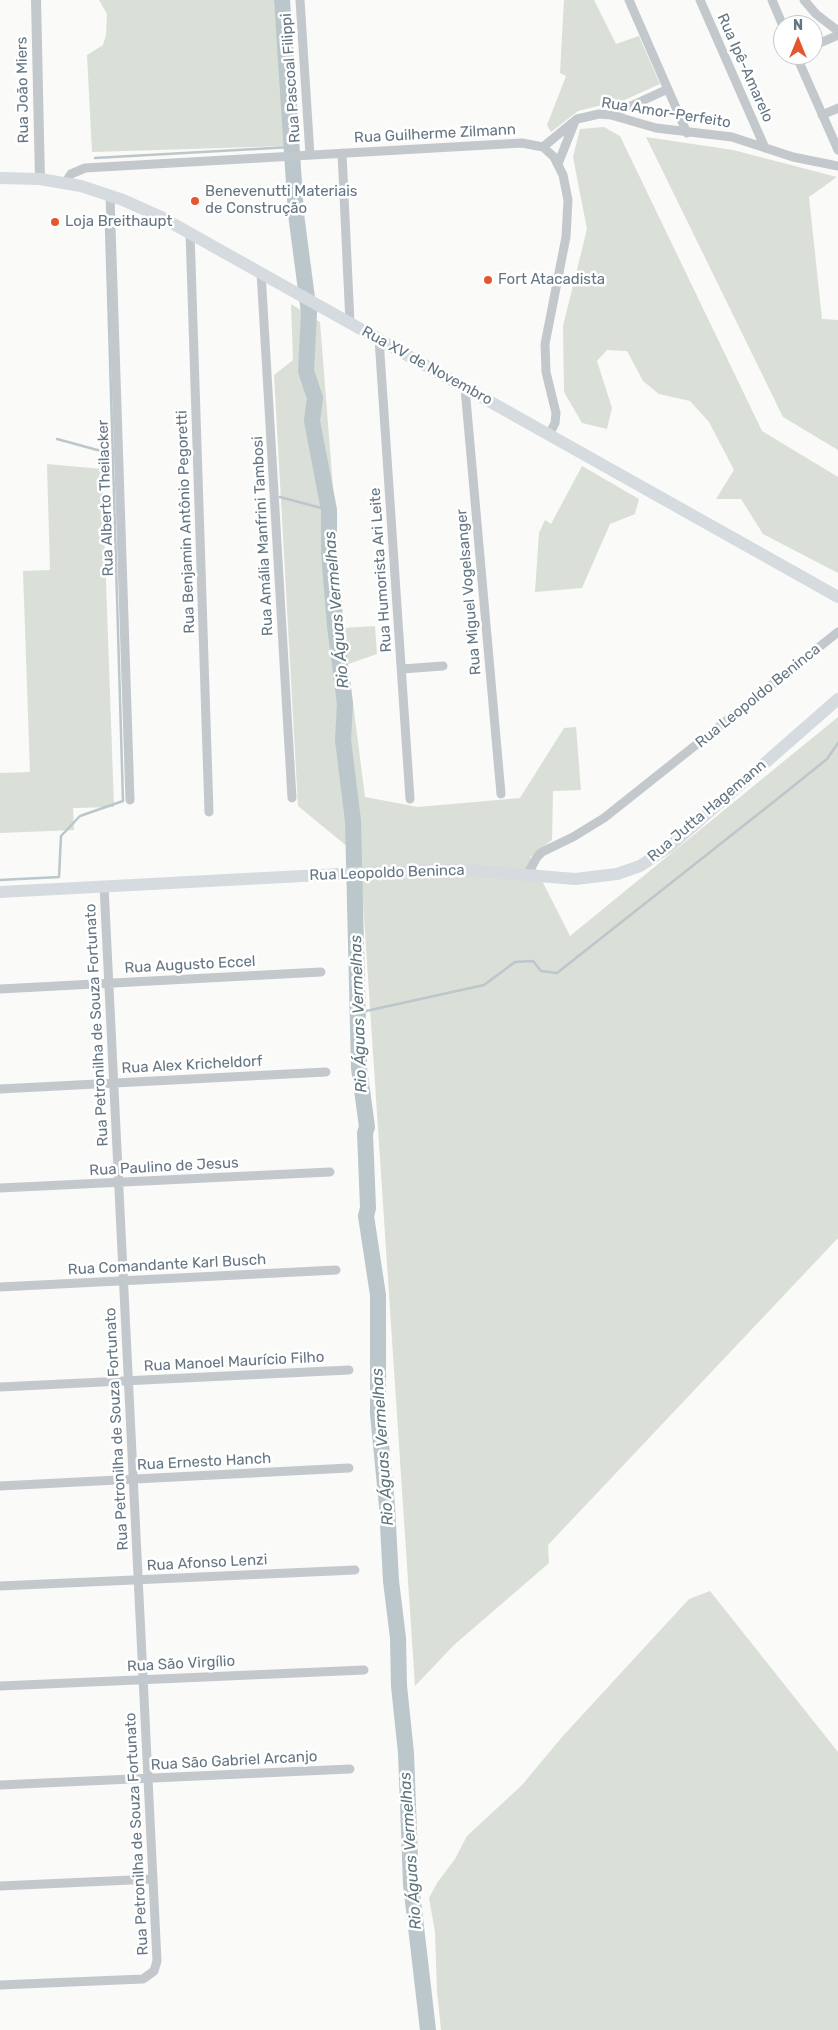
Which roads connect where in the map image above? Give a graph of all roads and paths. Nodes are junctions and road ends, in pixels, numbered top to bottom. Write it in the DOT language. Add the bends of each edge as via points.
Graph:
graph roads {
  1 [pos="36,0"];
  2 [pos="300,0"];
  3 [pos="629,0"];
  4 [pos="700,0"];
  5 [pos="772,0"];
  6 [pos="804,0"];
  7 [pos="778,15"];
  8 [pos="838,31"];
  9 [pos="838,35"];
  10 [pos="823,42"];
  11 [pos="800,65"];
  12 [pos="668,90"];
  13 [pos="838,108"];
  14 [pos="822,115"];
  15 [pos="611,116"];
  16 [pos="577,119"];
  17 [pos="687,133"];
  18 [pos="542,147"];
  19 [pos="765,148"];
  20 [pos="838,150"];
  21 [pos="342,153"];
  22 [pos="310,155"];
  23 [pos="558,164"];
  24 [pos="838,166"];
  25 [pos="0,178"];
  26 [pos="40,179"];
  27 [pos="65,183"];
  28 [pos="110,196"];
  29 [pos="190,232"];
  30 [pos="261,272"];
  31 [pos="350,323"];
  32 [pos="379,339"];
  33 [pos="465,388"];
  34 [pos="549,434"];
  35 [pos="838,597"];
  36 [pos="838,632"];
  37 [pos="444,666"];
  38 [pos="402,669"];
  39 [pos="838,699"];
  40 [pos="501,794"];
  41 [pos="292,798"];
  42 [pos="410,799"];
  43 [pos="130,800"];
  44 [pos="209,812"];
  45 [pos="527,875"];
  46 [pos="104,886"];
  47 [pos="0,892"];
  48 [pos="322,972"];
  49 [pos="109,984"];
  50 [pos="0,989"];
  51 [pos="326,1072"];
  52 [pos="114,1083"];
  53 [pos="0,1089"];
  54 [pos="330,1172"];
  55 [pos="119,1182"];
  56 [pos="0,1188"];
  57 [pos="336,1270"];
  58 [pos="124,1281"];
  59 [pos="0,1286"];
  60 [pos="349,1370"];
  61 [pos="129,1381"];
  62 [pos="0,1387"];
  63 [pos="349,1468"];
  64 [pos="134,1480"];
  65 [pos="0,1486"];
  66 [pos="355,1570"];
  67 [pos="138,1580"];
  68 [pos="0,1586"];
  69 [pos="364,1670"];
  70 [pos="144,1680"];
  71 [pos="0,1686"];
  72 [pos="350,1769"];
  73 [pos="148,1778"];
  74 [pos="0,1785"];
  75 [pos="153,1879"];
  76 [pos="0,1886"];
  77 [pos="0,1985"];
  1 -- 26 [label="street, Rua João Miers"];
  2 -- 22 [label="street, Rua Pascoal Filippi"];
  3 -- 12 [label="street"];
  4 -- 19 [label="street, Rua Ipê-Amarelo"];
  5 -- 7 [label="street"];
  6 -- 8 [label="street"];
  9 -- 10 [label="street"];
  11 -- 14 [label="street"];
  12 -- 15 [label="street"];
  12 -- 17 [label="street"];
  13 -- 14 [label="street"];
  14 -- 20 [label="street"];
  15 -- 16 [label="street, Rua Amor-Perfeito"];
  15 -- 17 [label="street, Rua Amor-Perfeito"];
  16 -- 18 [label="street"];
  16 -- 23 [label="street"];
  17 -- 19 [label="street, Rua Amor-Perfeito" via="732,137"];
  18 -- 21 [label="street, Rua Guilherme Zilmann" via="522,143"];
  18 -- 23 [label="street"];
  19 -- 24 [label="street, Rua Amor-Perfeito"];
  21 -- 22 [label="street, Rua Guilherme Zilmann"];
  21 -- 31 [label="street"];
  22 -- 27 [label="street, Rua Guilherme Zilmann" via="85,168 71,174"];
  23 -- 34 [label="street" via="566,189 568,215 545,344 546,372 556,413"];
  25 -- 26 [label="main road, Rua XV de Novembro"];
  26 -- 27 [label="main road, Rua XV de Novembro"];
  27 -- 28 [label="main road, Rua XV de Novembro"];
  28 -- 29 [label="main road, Rua XV de Novembro"];
  28 -- 43 [label="street, Rua Alberto Theilacker"];
  29 -- 30 [label="main road, Rua XV de Novembro"];
  29 -- 44 [label="street, Rua Benjamin Antônio Pegoretti"];
  30 -- 31 [label="main road, Rua XV de Novembro"];
  30 -- 41 [label="street, Rua Amália Manfrini Tambosi"];
  31 -- 32 [label="main road, Rua XV de Novembro"];
  32 -- 33 [label="main road, Rua XV de Novembro"];
  32 -- 38 [label="street, Rua Humorista Ari Leite"];
  33 -- 34 [label="main road, Rua XV de Novembro"];
  33 -- 40 [label="street, Rua Miguel Vogelsanger"];
  34 -- 35 [label="main road, Rua XV de Novembro"];
  36 -- 45 [label="street, Rua Leopoldo Beninca" via="604,818 573,838 542,852"];
  37 -- 38 [label="street"];
  38 -- 42 [label="street, Rua Humorista Ari Leite"];
  39 -- 45 [label="main road, Rua Jutta Hagemann" via="654,858 629,870 604,876 575,879"];
  45 -- 46 [label="main road, Rua Leopoldo Beninca" via="444,869"];
  46 -- 47 [label="main road, Rua Leopoldo Beninca"];
  46 -- 49 [label="street, Rua Petronilha de Souza Fortunato"];
  48 -- 49 [label="street, Rua Augusto Eccel"];
  49 -- 50 [label="street, Rua Augusto Eccel"];
  49 -- 52 [label="street, Rua Petronilha de Souza Fortunato"];
  51 -- 52 [label="street, Rua Alex Kricheldorf"];
  52 -- 53 [label="street, Rua Alex Kricheldorf"];
  52 -- 55 [label="street, Rua Petronilha de Souza Fortunato"];
  54 -- 55 [label="street, Rua Paulino de Jesus"];
  55 -- 56 [label="street, Rua Paulino de Jesus"];
  55 -- 58 [label="street, Rua Petronilha de Souza Fortunato"];
  57 -- 58 [label="street, Rua Comandante Karl Busch"];
  58 -- 59 [label="street, Rua Comandante Karl Busch"];
  58 -- 61 [label="street, Rua Petronilha de Souza Fortunato"];
  60 -- 61 [label="street, Rua Manoel Maurício Filho"];
  61 -- 62 [label="street, Rua Manoel Maurício Filho"];
  61 -- 64 [label="street, Rua Petronilha de Souza Fortunato"];
  63 -- 64 [label="street, Rua Ernesto Hanch"];
  64 -- 65 [label="street, Rua Ernesto Hanch"];
  64 -- 67 [label="street, Rua Petronilha de Souza Fortunato"];
  66 -- 67 [label="street, Rua Afonso Lenzi"];
  67 -- 68 [label="street, Rua Afonso Lenzi"];
  67 -- 70 [label="street, Rua Petronilha de Souza Fortunato"];
  69 -- 70 [label="street, Rua São Virgílio"];
  70 -- 71 [label="street, Rua São Virgílio"];
  70 -- 73 [label="street, Rua Petronilha de Souza Fortunato"];
  72 -- 73 [label="street, Rua São Gabriel Arcanjo"];
  73 -- 74 [label="street, Rua São Gabriel Arcanjo"];
  73 -- 75 [label="street, Rua Petronilha de Souza Fortunato"];
  75 -- 76 [label="street"];
  75 -- 77 [label="street, Rua Petronilha de Souza Fortunato" via="158,1961 154,1971 143,1979"];
}
